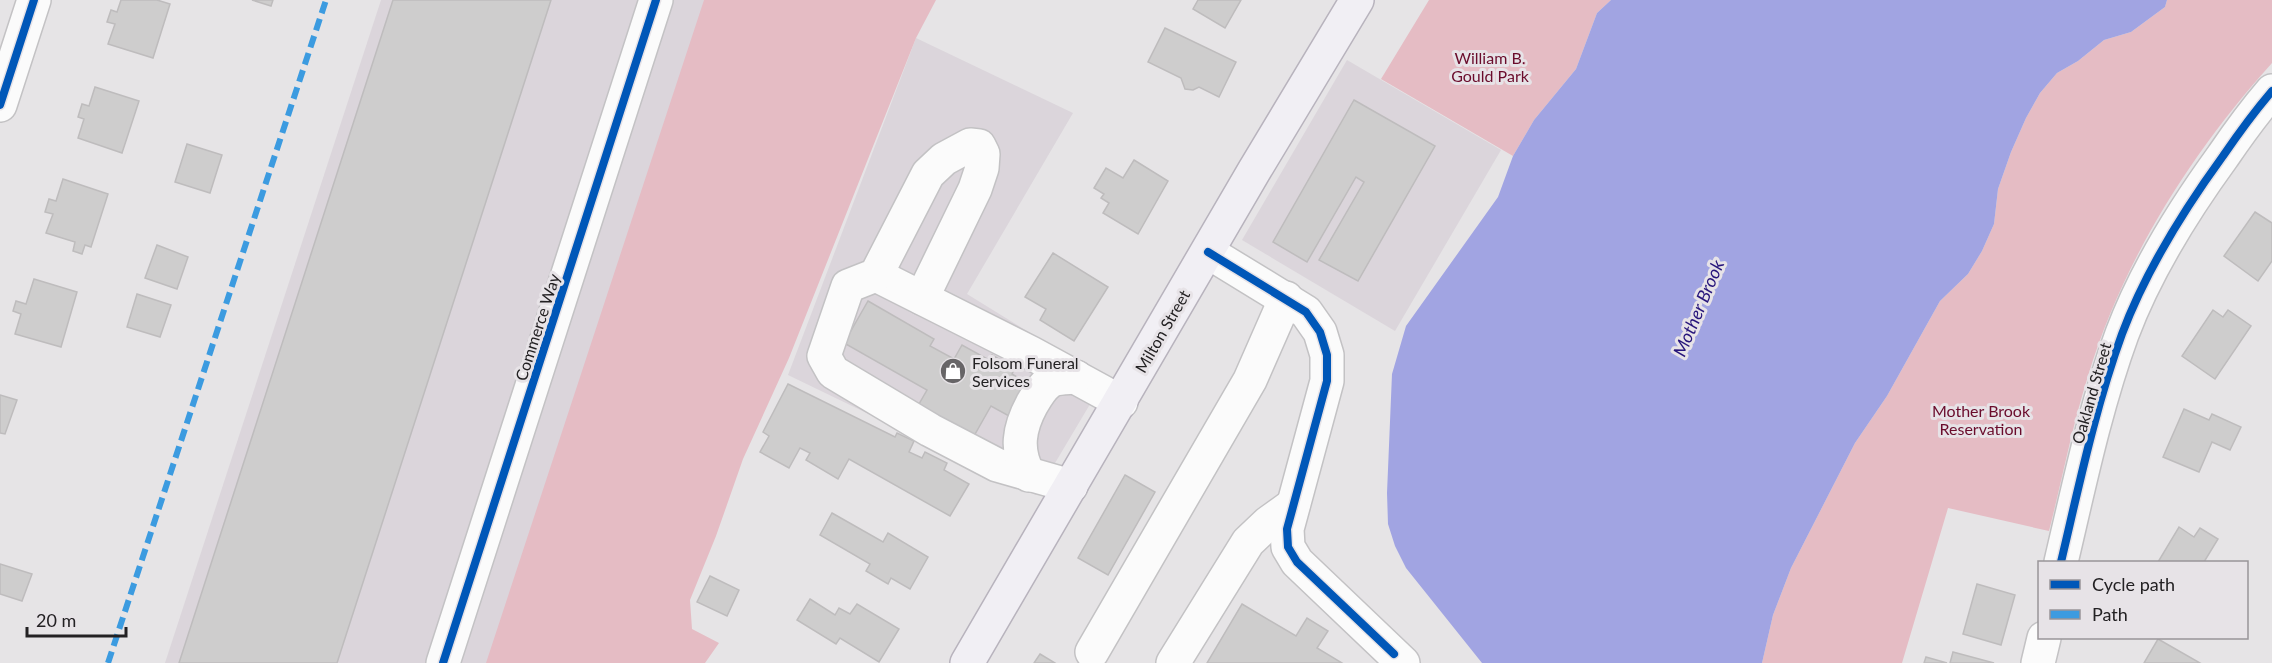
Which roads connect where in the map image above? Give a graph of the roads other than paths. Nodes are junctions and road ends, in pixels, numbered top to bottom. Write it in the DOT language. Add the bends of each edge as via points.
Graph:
graph roads {
  1 [pos="34,0"];
  2 [pos="656,0"];
  3 [pos="1357,0"];
  4 [pos="2272,91"];
  5 [pos="0,105"];
  6 [pos="1209,252"];
  7 [pos="876,275"];
  8 [pos="922,298"];
  9 [pos="1286,298"];
  10 [pos="1076,377"];
  11 [pos="1121,402"];
  12 [pos="1029,475"];
  13 [pos="1071,486"];
  14 [pos="1293,505"];
  15 [pos="2061,561"];
  16 [pos="2044,639"];
  17 [pos="1092,652"];
  18 [pos="1399,659"];
  19 [pos="443,663"];
  20 [pos="967,663"];
  21 [pos="1173,663"];
  22 [pos="2038,663"];
  1 -- 5 [label="street"];
  2 -- 19 [label="street, Commerce Way"];
  3 -- 6 [label="main road, Milton Street"];
  4 -- 15 [label="street, Oakland Street" via="2172,232 2123,332 2106,381"];
  6 -- 9 [label="street"];
  6 -- 11 [label="main road, Milton Street"];
  7 -- 8 [label="street"];
  7 -- 8 [label="street" via="928,174 944,159 970,145 980,146 982,168 975,189"];
  7 -- 12 [label="street" via="848,286 824,357 833,372 996,465"];
  8 -- 10 [label="street"];
  9 -- 14 [label="street" via="1306,312 1320,332 1327,355 1327,381"];
  9 -- 17 [label="street" via="1250,380"];
  10 -- 11 [label="street"];
  10 -- 12 [label="street" via="1049,382 1022,422 1019,446"];
  11 -- 13 [label="main road, Milton Street"];
  12 -- 13 [label="street"];
  13 -- 20 [label="main road, Milton Street"];
  14 -- 18 [label="street" via="1287,529 1288,548 1297,562"];
  14 -- 21 [label="street" via="1248,542"];
  16 -- 22 [label="street"];
}
